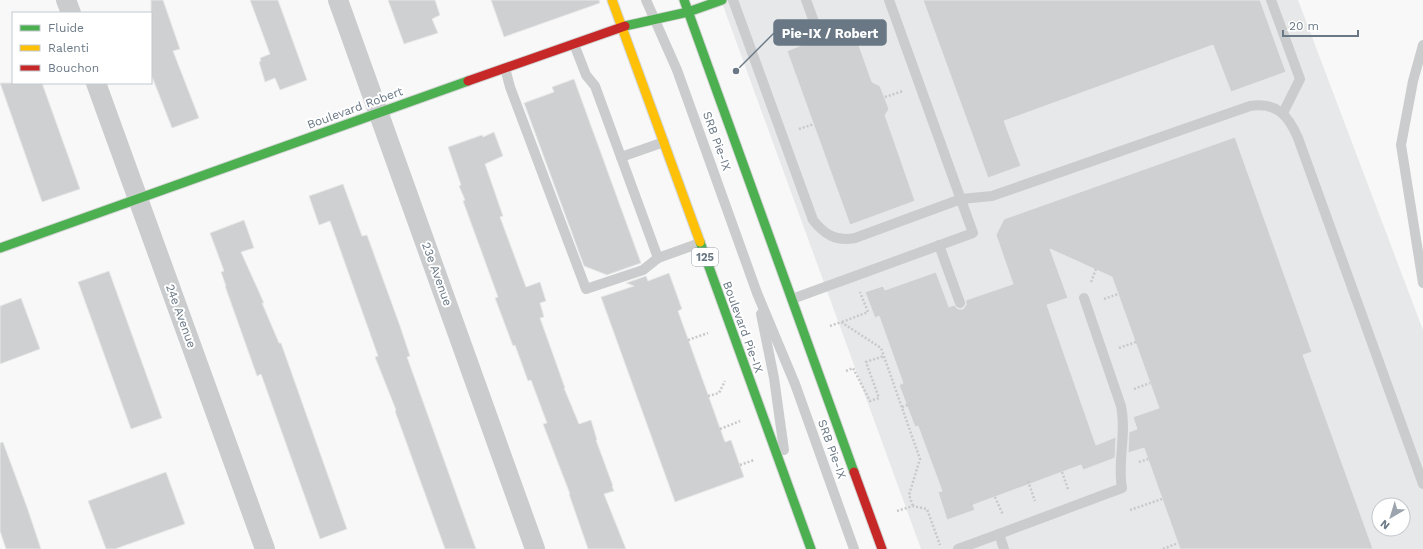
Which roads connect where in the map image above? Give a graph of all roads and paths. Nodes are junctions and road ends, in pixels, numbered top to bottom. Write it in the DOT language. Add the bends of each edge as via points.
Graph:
graph roads {
  1 [pos="66,0"];
  2 [pos="338,0"];
  3 [pos="612,0"];
  4 [pos="646,0"];
  5 [pos="684,0"];
  6 [pos="722,0"];
  7 [pos="733,0"];
  8 [pos="806,0"];
  9 [pos="889,0"];
  10 [pos="1271,0"];
  11 [pos="71,12"];
  12 [pos="688,12"];
  13 [pos="655,20"];
  14 [pos="622,27"];
  15 [pos="820,38"];
  16 [pos="574,44"];
  17 [pos="1423,45"];
  18 [pos="505,68"];
  19 [pos="96,84"];
  20 [pos="897,93"];
  21 [pos="885,97"];
  22 [pos="378,112"];
  23 [pos="1283,113"];
  24 [pos="814,124"];
  25 [pos="796,130"];
  26 [pos="664,142"];
  27 [pos="621,157"];
  28 [pos="960,199"];
  29 [pos="138,200"];
  30 [pos="700,243"];
  31 [pos="939,245"];
  32 [pos="0,248"];
  33 [pos="658,258"];
  34 [pos="1096,270"];
  35 [pos="1423,283"];
  36 [pos="1088,288"];
  37 [pos="860,291"];
  38 [pos="757,293"];
  39 [pos="1084,298"];
  40 [pos="792,299"];
  41 [pos="960,303"];
  42 [pos="841,322"];
  43 [pos="830,326"];
  44 [pos="714,331"];
  45 [pos="688,340"];
  46 [pos="884,356"];
  47 [pos="846,371"];
  48 [pos="726,380"];
  49 [pos="708,396"];
  50 [pos="910,404"];
  51 [pos="902,407"];
  52 [pos="746,419"];
  53 [pos="720,429"];
  54 [pos="759,458"];
  55 [pos="740,465"];
  56 [pos="1062,472"];
  57 [pos="1063,476"];
  58 [pos="1028,481"];
  59 [pos="1423,484"];
  60 [pos="788,487"];
  61 [pos="1031,489"];
  62 [pos="996,497"];
  63 [pos="1162,499"];
  64 [pos="998,502"];
  65 [pos="913,506"];
  66 [pos="1130,510"];
  67 [pos="897,511"];
  68 [pos="999,534"];
  69 [pos="1178,543"];
  70 [pos="265,549"];
  71 [pos="535,549"];
  72 [pos="811,549"];
  73 [pos="854,549"];
  74 [pos="882,549"];
  75 [pos="942,549"];
  76 [pos="958,549"];
  77 [pos="1004,549"];
  78 [pos="1163,549"];
  1 -- 11 [label="street"];
  2 -- 22 [label="street, 23e Avenue"];
  3 -- 14 [label="main road, Boulevard Pie-IX / 125"];
  4 -- 13 [label="lane, SRB Pie-IX"];
  5 -- 12 [label="main road"];
  6 -- 12 [label="main road, Boulevard Robert"];
  7 -- 28 [label="lane" via="812,220 823,231 834,238 855,238"];
  8 -- 15 [label="lane"];
  9 -- 28 [label="lane"];
  10 -- 23 [label="lane" via="1300,79"];
  12 -- 13 [label="main road, Boulevard Robert"];
  12 -- 40 [label="main road"];
  13 -- 14 [label="main road, Boulevard Robert"];
  13 -- 38 [label="lane, SRB Pie-IX" via="677,70"];
  14 -- 16 [label="main road, Boulevard Robert"];
  14 -- 26 [label="main road, Boulevard Pie-IX / 125"];
  16 -- 18 [label="main road, Boulevard Robert"];
  16 -- 27 [label="lane" via="586,76 595,86"];
  17 -- 35 [label="lane" via="1413,81 1401,145"];
  18 -- 22 [label="main road, Boulevard Robert"];
  18 -- 33 [label="lane" via="586,289 643,270"];
  19 -- 29 [label="street, 24e Avenue"];
  20 -- 21 [label="path"];
  22 -- 29 [label="main road, Boulevard Robert"];
  22 -- 71 [label="street, 23e Avenue"];
  23 -- 28 [label="lane" via="1271,106 1250,106 992,196"];
  23 -- 59 [label="lane" via="1292,123 1298,138"];
  24 -- 25 [label="path"];
  26 -- 27 [label="lane"];
  26 -- 30 [label="main road, Boulevard Pie-IX / 125"];
  27 -- 33 [label="lane"];
  28 -- 31 [label="lane" via="972,233"];
  29 -- 32 [label="main road, Boulevard Robert"];
  29 -- 70 [label="street, 24e Avenue"];
  30 -- 33 [label="lane"];
  30 -- 60 [label="main road, Boulevard Pie-IX / 125"];
  31 -- 40 [label="lane"];
  31 -- 41 [label="lane"];
  34 -- 36 [label="path"];
  37 -- 42 [label="path" via="868,312"];
  38 -- 60 [label="lane, SRB Pie-IX" via="774,378"];
  38 -- 73 [label="lane, SRB Pie-IX" via="795,384"];
  39 -- 68 [label="lane" via="1121,406 1122,488"];
  40 -- 74 [label="main road"];
  42 -- 43 [label="path"];
  42 -- 46 [label="path" via="881,348"];
  44 -- 45 [label="path"];
  46 -- 47 [label="path" via="866,362 879,398 870,401 854,368"];
  46 -- 51 [label="path"];
  48 -- 49 [label="path" via="719,393"];
  50 -- 51 [label="path"];
  51 -- 65 [label="path" via="920,459 909,495"];
  52 -- 53 [label="path"];
  54 -- 55 [label="path"];
  56 -- 57 [label="path"];
  58 -- 61 [label="path"];
  60 -- 72 [label="main road, Boulevard Pie-IX / 125"];
  62 -- 64 [label="path"];
  63 -- 66 [label="path"];
  65 -- 67 [label="path"];
  65 -- 75 [label="path" via="927,509"];
  68 -- 76 [label="lane"];
  68 -- 77 [label="lane"];
  69 -- 78 [label="path"];
}
